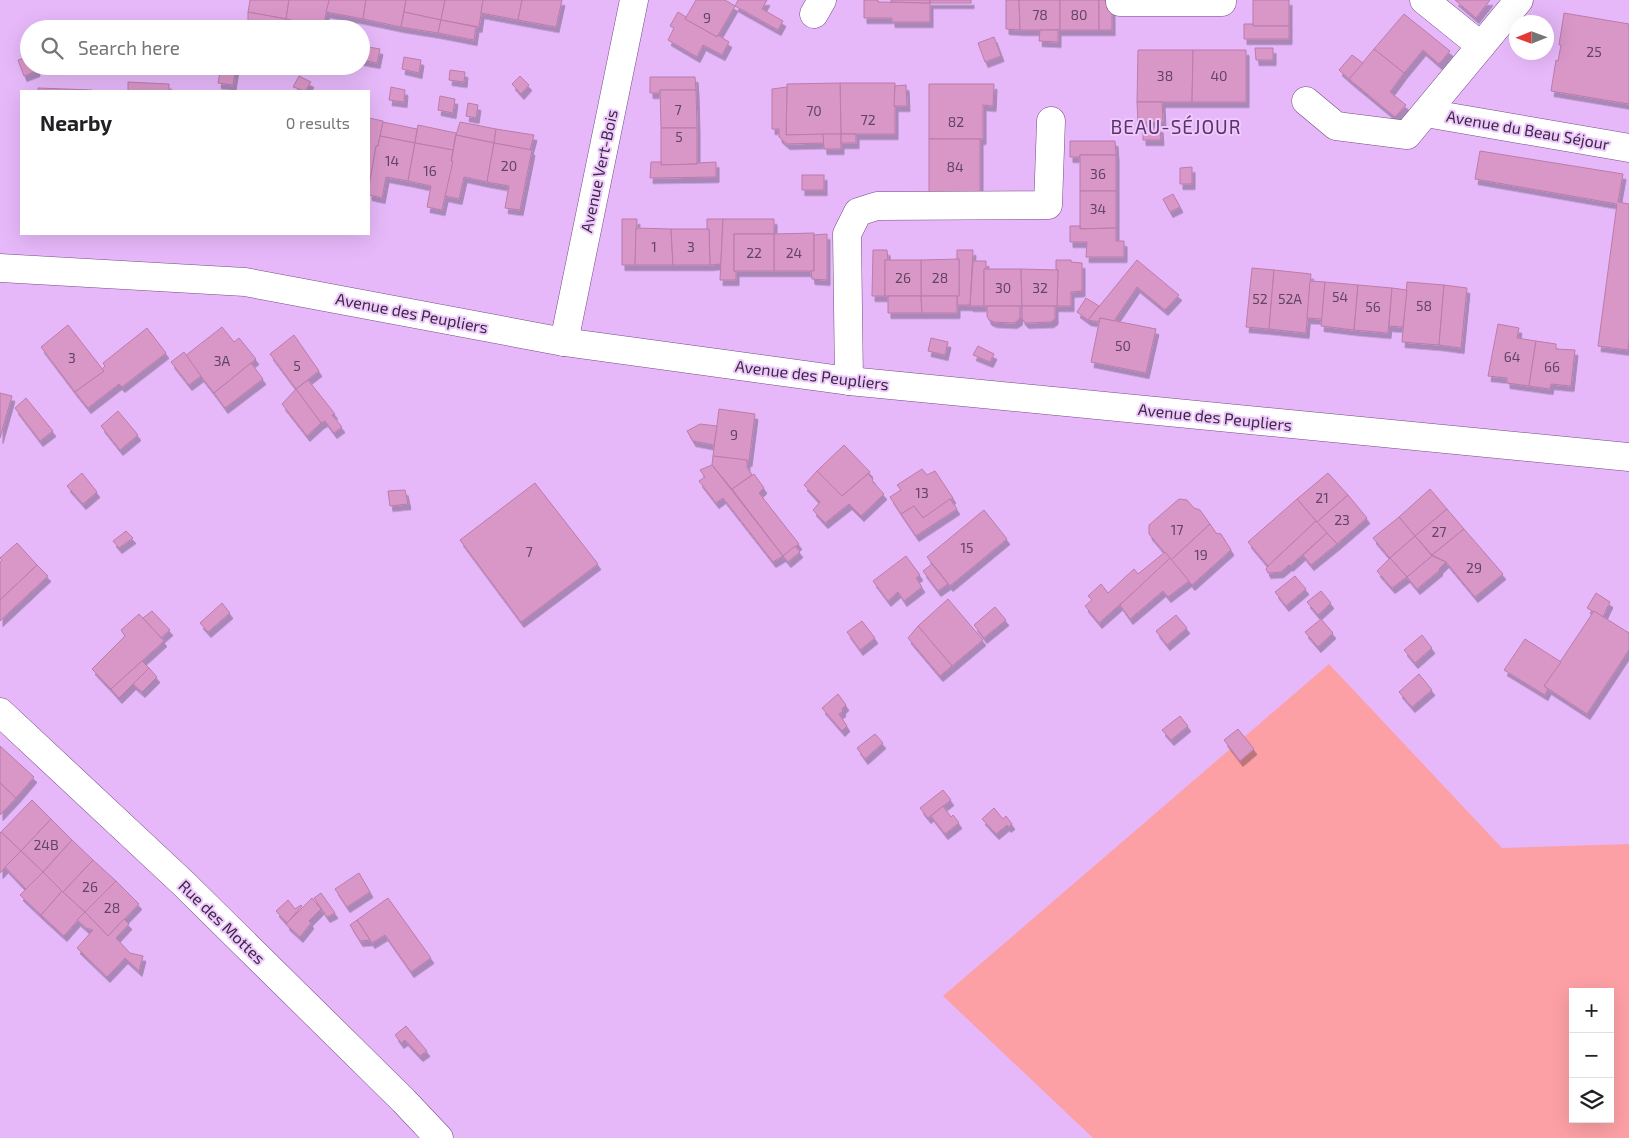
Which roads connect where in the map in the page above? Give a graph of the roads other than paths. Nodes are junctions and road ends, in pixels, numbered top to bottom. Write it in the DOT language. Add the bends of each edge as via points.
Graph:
graph roads {
  1 [pos="634,0"];
  2 [pos="1120,0"];
  3 [pos="1222,0"];
  4 [pos="1424,0"];
  5 [pos="1519,0"];
  6 [pos="1481,46"];
  7 [pos="1306,101"];
  8 [pos="1426,112"];
  9 [pos="1051,121"];
  10 [pos="1629,148"];
  11 [pos="0,268"];
  12 [pos="564,342"];
  13 [pos="849,382"];
  14 [pos="1629,457"];
  15 [pos="0,712"];
  16 [pos="439,1138"];
  1 -- 12 [label="street, Avenue Vert-Bois"];
  2 -- 3 [label="street"];
  4 -- 6 [label="street"];
  5 -- 6 [label="street, Avenue du Beau Séjour"];
  6 -- 8 [label="street, Avenue du Beau Séjour"];
  7 -- 8 [label="street, Avenue du Beau Séjour" via="1336,126 1407,135"];
  8 -- 10 [label="street, Avenue du Beau Séjour"];
  9 -- 13 [label="street" via="1048,205 877,206 858,212 847,234"];
  11 -- 12 [label="street, Avenue des Peupliers" via="245,282"];
  12 -- 13 [label="street, Avenue des Peupliers"];
  13 -- 14 [label="street, Avenue des Peupliers"];
  15 -- 16 [label="street, Rue des Mottes" via="184,884"];
}
